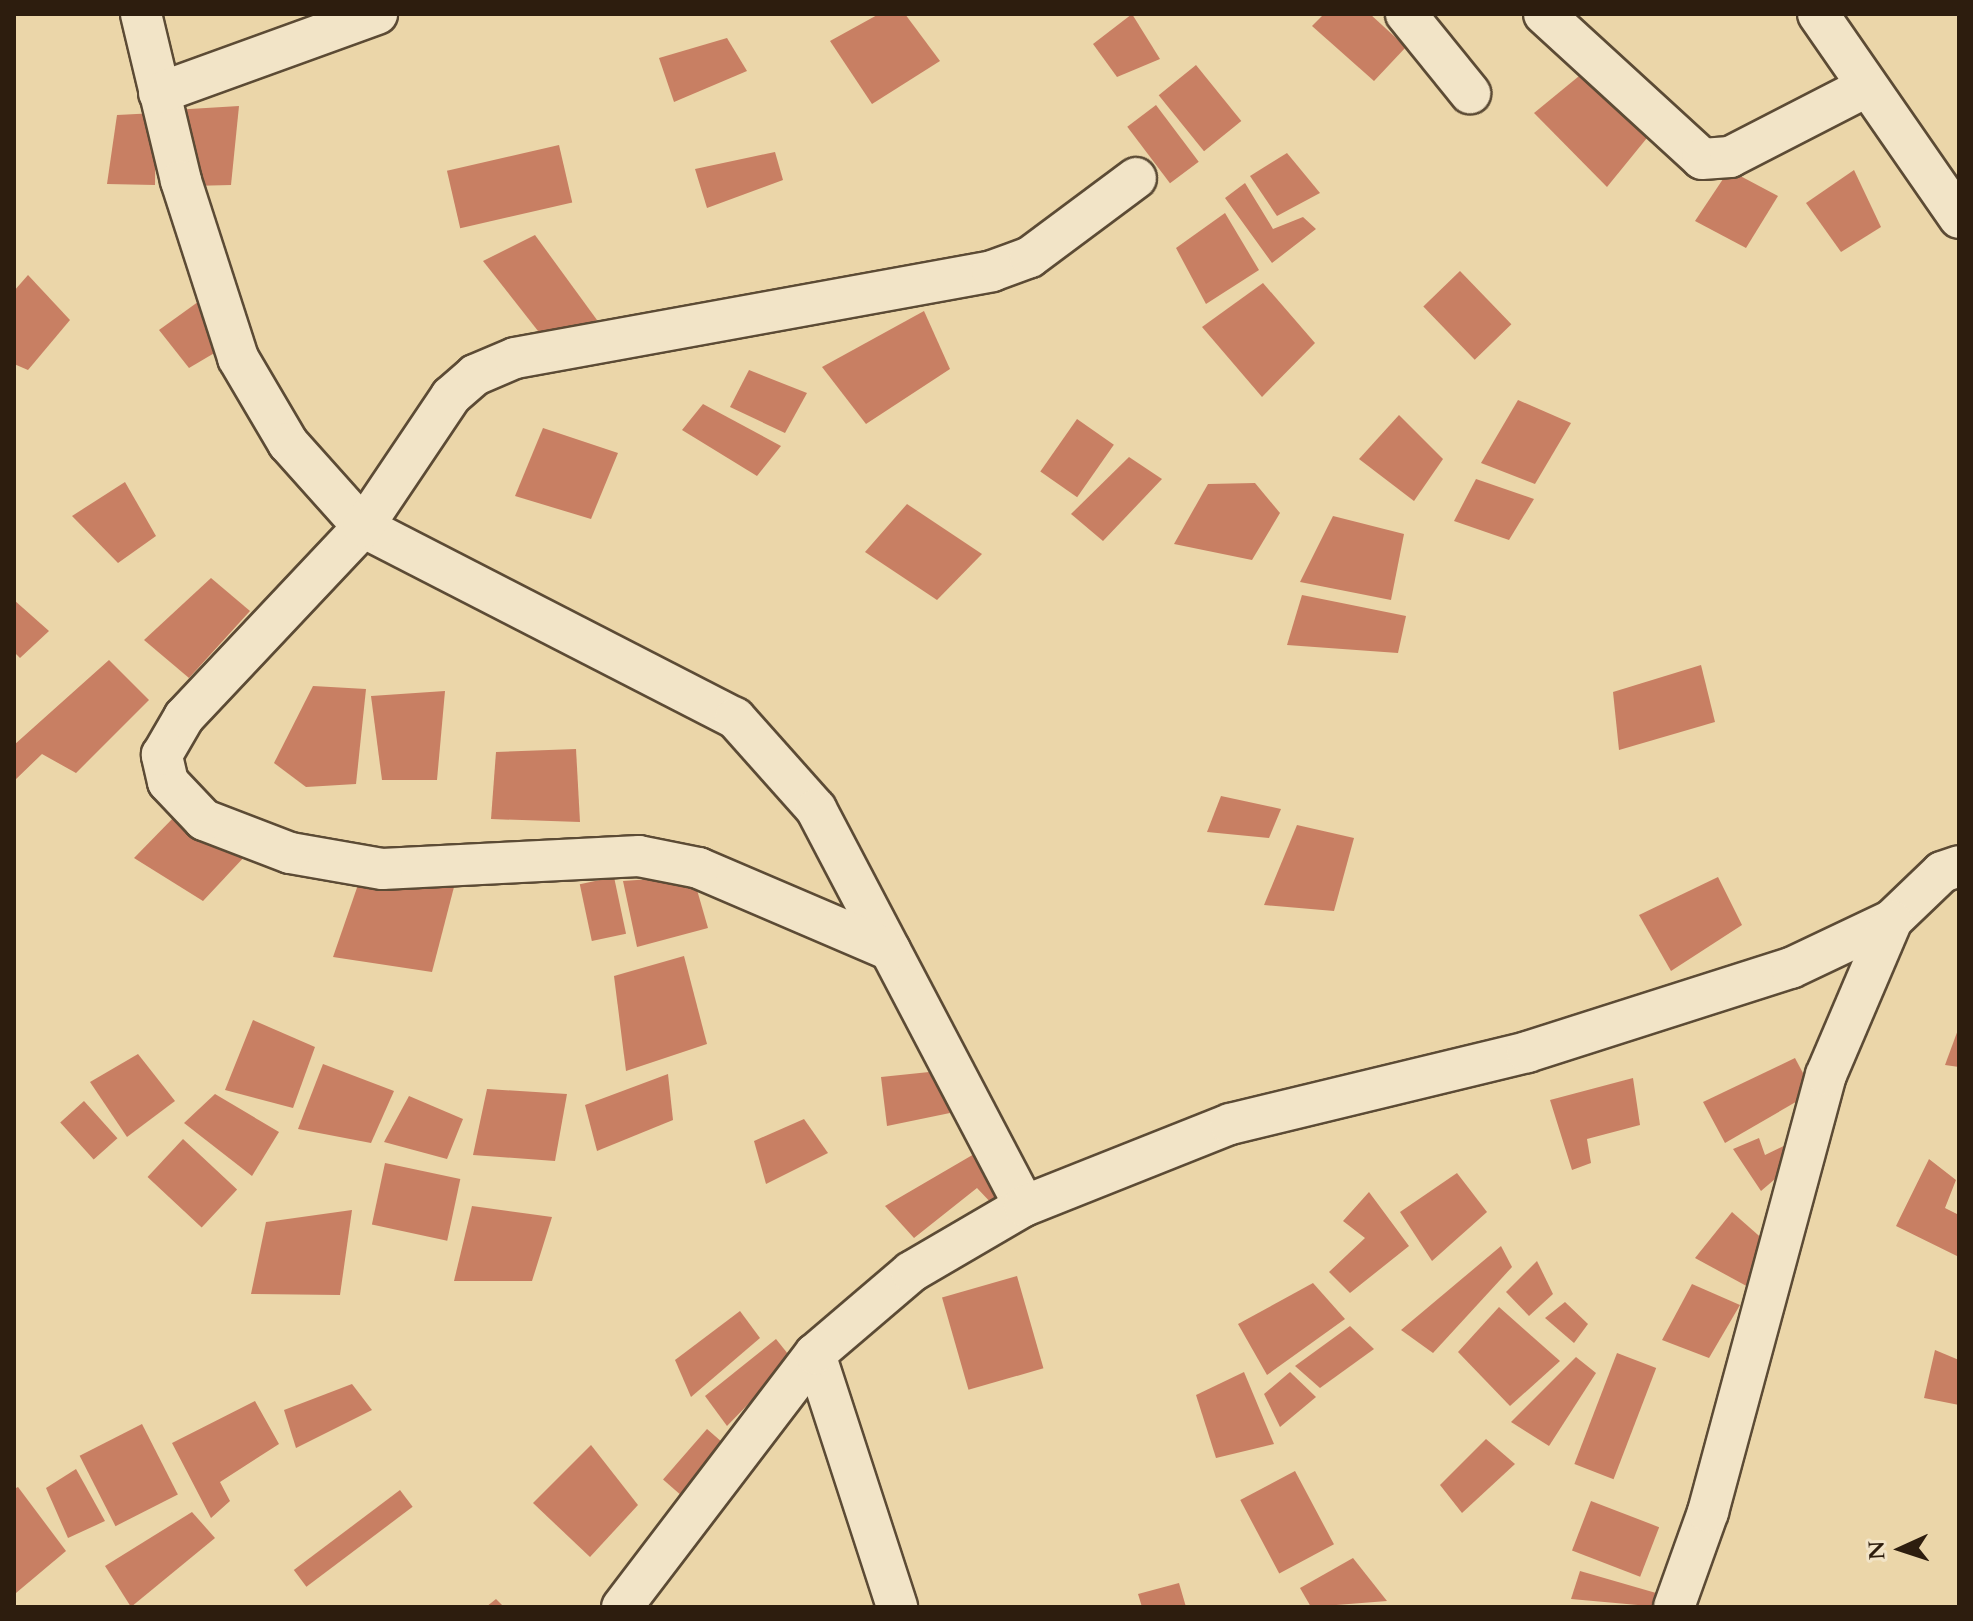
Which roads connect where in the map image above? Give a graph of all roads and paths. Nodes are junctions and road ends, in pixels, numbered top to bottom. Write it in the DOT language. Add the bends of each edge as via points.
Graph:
graph roads {
  1 [pos="141,14"];
  2 [pos="377,14"];
  3 [pos="1544,14"];
  4 [pos="1818,14"];
  5 [pos="1408,15"];
  6 [pos="1866,87"];
  7 [pos="159,93"];
  8 [pos="1470,93"];
  9 [pos="1136,178"];
  10 [pos="1959,218"];
  11 [pos="363,527"];
  12 [pos="1959,866"];
  13 [pos="1892,920"];
  14 [pos="890,950"];
  15 [pos="1024,1206"];
  16 [pos="815,1354"];
  17 [pos="622,1607"];
  18 [pos="897,1607"];
  19 [pos="1674,1607"];
  1 -- 7 [label="street"];
  2 -- 7 [label="street"];
  3 -- 6 [label="street" via="1702,159 1730,157"];
  4 -- 6 [label="street"];
  5 -- 8 [label="street"];
  6 -- 10 [label="street"];
  7 -- 11 [label="street" via="238,358 288,443"];
  9 -- 11 [label="street" via="1030,257 992,271 515,358 489,369 451,396"];
  11 -- 14 [label="street" via="735,718 816,809"];
  11 -- 14 [label="street" via="184,717 162,755 168,782 204,820 290,853 382,869 639,856 699,868"];
  12 -- 13 [label="street" via="1942,872"];
  13 -- 15 [label="street" via="1791,968 1527,1052 1230,1124"];
  13 -- 19 [label="street" via="1826,1075 1708,1512"];
  14 -- 15 [label="street"];
  15 -- 16 [label="street" via="911,1272"];
  16 -- 17 [label="street"];
  16 -- 18 [label="street"];
}
